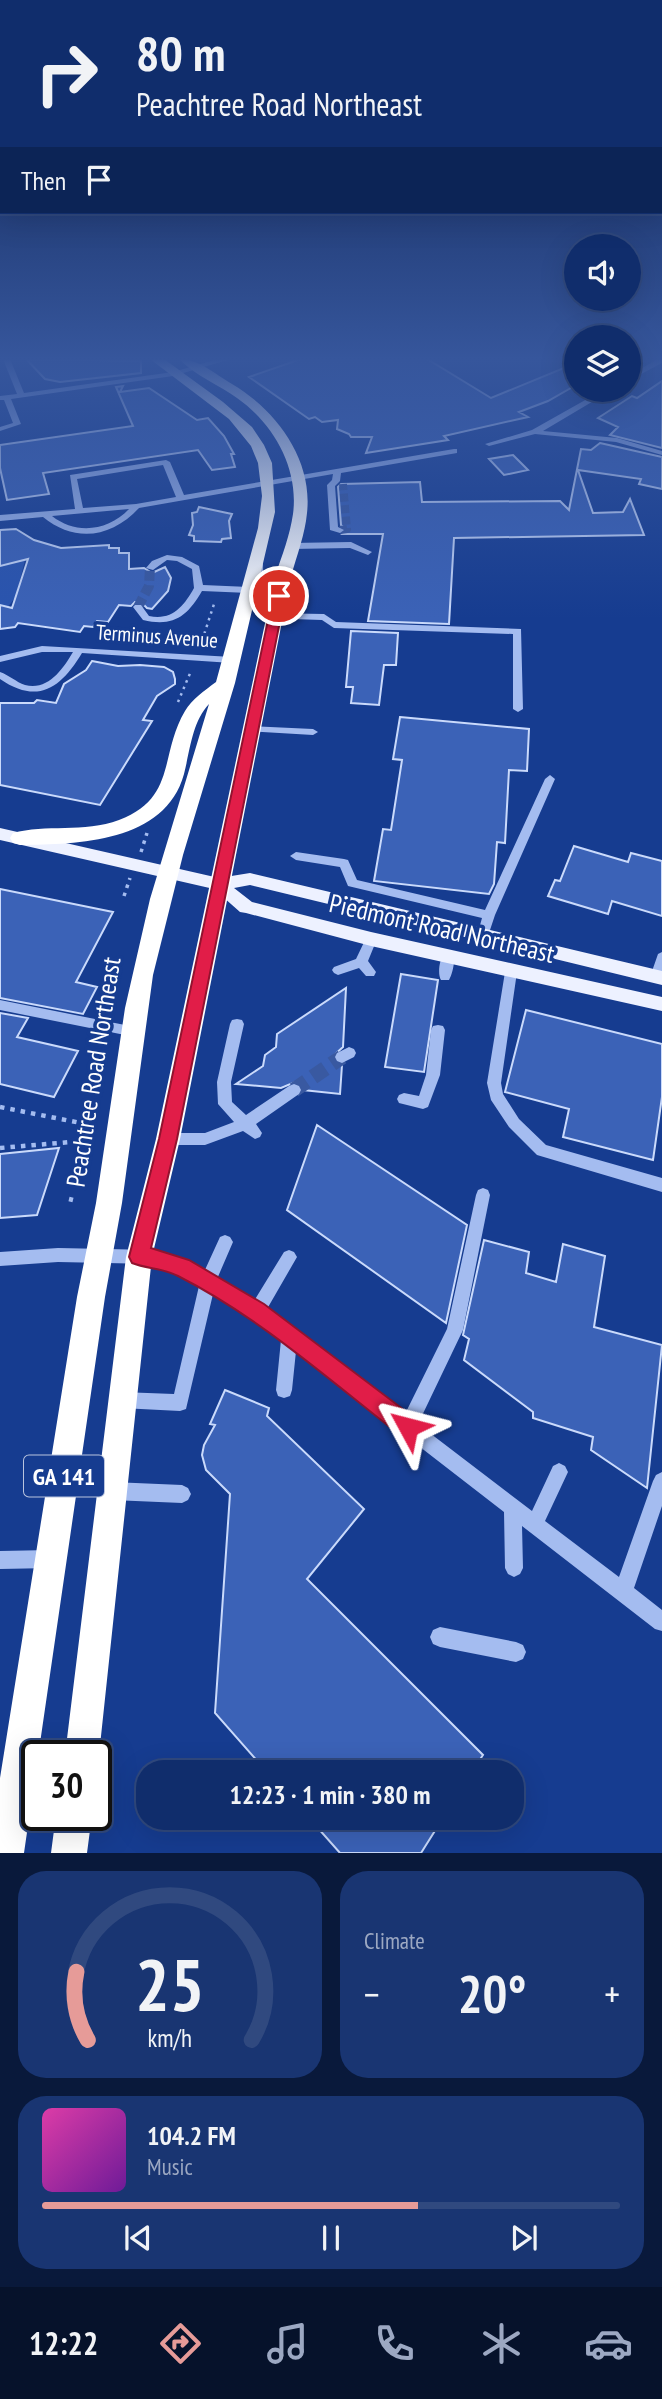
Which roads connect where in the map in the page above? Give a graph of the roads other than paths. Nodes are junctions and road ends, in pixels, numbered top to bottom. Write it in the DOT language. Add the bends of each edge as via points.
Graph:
graph roads {
  1 [pos="257,445"];
  2 [pos="285,445"];
  3 [pos="636,445"];
  4 [pos="454,451"];
  5 [pos="662,453"];
  6 [pos="296,477"];
  7 [pos="339,478"];
  8 [pos="268,483"];
  9 [pos="181,498"];
  10 [pos="0,506"];
  11 [pos="136,506"];
  12 [pos="80,512"];
  13 [pos="46,515"];
  14 [pos="2,518"];
  15 [pos="340,530"];
  16 [pos="292,546"];
  17 [pos="368,552"];
  18 [pos="259,553"];
  19 [pos="150,568"];
  20 [pos="199,588"];
  21 [pos="250,590"];
  22 [pos="138,607"];
  23 [pos="275,616"];
  24 [pos="79,650"];
  25 [pos="0,659"];
  26 [pos="232,660"];
  27 [pos="0,675"];
  28 [pos="226,682"];
  29 [pos="518,709"];
  30 [pos="251,729"];
  31 [pos="313,732"];
  32 [pos="550,779"];
  33 [pos="0,834"];
  34 [pos="20,838"];
  35 [pos="296,856"];
  36 [pos="344,863"];
  37 [pos="170,872"];
  38 [pos="219,884"];
  39 [pos="489,915"];
  40 [pos="482,936"];
  41 [pos="371,939"];
  42 [pos="448,956"];
  43 [pos="662,957"];
  44 [pos="338,970"];
  45 [pos="512,972"];
  46 [pos="445,976"];
  47 [pos="659,977"];
  48 [pos="662,1004"];
  49 [pos="0,1005"];
  50 [pos="237,1024"];
  51 [pos="439,1030"];
  52 [pos="130,1031"];
  53 [pos="294,1090"];
  54 [pos="404,1099"];
  55 [pos="250,1128"];
  56 [pos="168,1139"];
  57 [pos="662,1185"];
  58 [pos="483,1195"];
  59 [pos="225,1242"];
  60 [pos="98,1256"];
  61 [pos="139,1257"];
  62 [pos="289,1257"];
  63 [pos="0,1259"];
  64 [pos="208,1281"];
  65 [pos="257,1311"];
  66 [pos="290,1336"];
  67 [pos="284,1390"];
  68 [pos="121,1400"];
  69 [pos="408,1427"];
  70 [pos="559,1472"];
  71 [pos="662,1482"];
  72 [pos="111,1491"];
  73 [pos="182,1494"];
  74 [pos="513,1507"];
  75 [pos="535,1524"];
  76 [pos="51,1559"];
  77 [pos="0,1560"];
  78 [pos="514,1568"];
  79 [pos="623,1592"];
  80 [pos="662,1622"];
  81 [pos="440,1637"];
  82 [pos="516,1652"];
  83 [pos="84,1740"];
  84 [pos="10,1758"];
  85 [pos="72,1831"];
  86 [pos="6,1853"];
  87 [pos="69,1853"];
  1 -- 8 [label="highway, Peachtree Road Northeast / GA 141"];
  2 -- 6 [label="highway, GA 141"];
  3 -- 5 [label="street"];
  4 -- 7 [label="street"];
  6 -- 7 [label="street"];
  6 -- 8 [label="street"];
  6 -- 16 [label="highway, GA 141" via="301,512"];
  7 -- 15 [label="street" via="331,485 334,530"];
  8 -- 9 [label="street"];
  8 -- 18 [label="highway, Peachtree Road Northeast / GA 141" via="269,503"];
  9 -- 11 [label="street" via="163,505"];
  9 -- 12 [label="street" via="166,462 73,477"];
  10 -- 14 [label="street"];
  11 -- 12 [label="street"];
  11 -- 13 [label="street" via="116,524 88,532 67,529"];
  12 -- 13 [label="street"];
  13 -- 14 [label="street"];
  16 -- 17 [label="street" via="351,545"];
  16 -- 23 [label="highway, GA 141"];
  18 -- 21 [label="highway, Peachtree Road Northeast / GA 141"];
  18 -- 23 [label="street" via="259,611"];
  19 -- 20 [label="street" via="163,559 179,558 196,568"];
  20 -- 21 [label="street"];
  20 -- 22 [label="street" via="185,611 166,621 146,618"];
  21 -- 26 [label="highway, Peachtree Road Northeast / GA 141"];
  23 -- 29 [label="street" via="324,617 334,625 518,631"];
  23 -- 30 [label="highway, GA 141"];
  24 -- 25 [label="street, Terminus Avenue" via="42,649"];
  24 -- 26 [label="street, Terminus Avenue"];
  24 -- 27 [label="street, Terminus Avenue" via="66,674 46,688 23,688"];
  26 -- 28 [label="highway, Peachtree Road Northeast / GA 141"];
  28 -- 34 [label="highway" via="194,711 169,790 143,817 117,828"];
  28 -- 37 [label="highway, Peachtree Road Northeast / GA 141"];
  30 -- 31 [label="street"];
  30 -- 38 [label="highway, GA 141"];
  32 -- 39 [label="street"];
  33 -- 34 [label="main road, Piedmont Road Northeast"];
  34 -- 37 [label="main road, Piedmont Road Northeast"];
  35 -- 36 [label="street"];
  36 -- 39 [label="street" via="352,883"];
  37 -- 38 [label="main road, Piedmont Road Northeast"];
  37 -- 52 [label="highway, Peachtree Road Northeast / GA 141"];
  38 -- 40 [label="main road, Piedmont Road Northeast" via="250,879"];
  38 -- 41 [label="main road, Piedmont Road Northeast" via="246,907"];
  38 -- 56 [label="highway, GA 141"];
  39 -- 40 [label="street"];
  40 -- 47 [label="main road, Piedmont Road Northeast"];
  41 -- 42 [label="main road, Piedmont Road Northeast"];
  41 -- 44 [label="street" via="365,967"];
  42 -- 45 [label="main road, Piedmont Road Northeast"];
  42 -- 46 [label="street"];
  43 -- 47 [label="street"];
  45 -- 48 [label="main road, Piedmont Road Northeast"];
  45 -- 57 [label="street" via="495,1083 496,1096 514,1123 542,1150"];
  49 -- 52 [label="street"];
  50 -- 55 [label="street" via="224,1082 225,1104"];
  51 -- 54 [label="street" via="433,1075 423,1103"];
  52 -- 60 [label="highway, Peachtree Road Northeast / GA 141"];
  53 -- 55 [label="street"];
  55 -- 56 [label="street" via="205,1139"];
  56 -- 61 [label="highway, GA 141"];
  58 -- 69 [label="street" via="455,1330"];
  59 -- 64 [label="street"];
  60 -- 61 [label="street"];
  60 -- 63 [label="street"];
  60 -- 76 [label="highway, Peachtree Road Northeast / GA 141"];
  61 -- 64 [label="street" via="154,1257"];
  61 -- 68 [label="highway, GA 141"];
  62 -- 65 [label="street"];
  64 -- 65 [label="street"];
  64 -- 68 [label="street" via="180,1403"];
  65 -- 66 [label="street"];
  66 -- 67 [label="street"];
  66 -- 69 [label="street"];
  68 -- 72 [label="highway, GA 141"];
  69 -- 74 [label="street"];
  70 -- 75 [label="street"];
  71 -- 79 [label="street"];
  72 -- 73 [label="street"];
  72 -- 83 [label="highway, GA 141"];
  74 -- 75 [label="street"];
  74 -- 78 [label="street"];
  75 -- 79 [label="street"];
  76 -- 77 [label="street"];
  76 -- 84 [label="highway, Peachtree Road Northeast / GA 141"];
  79 -- 80 [label="street"];
  81 -- 82 [label="street"];
  84 -- 86 [label="highway, Peachtree Road Northeast / GA 141"];
  85 -- 87 [label="highway"];
}
